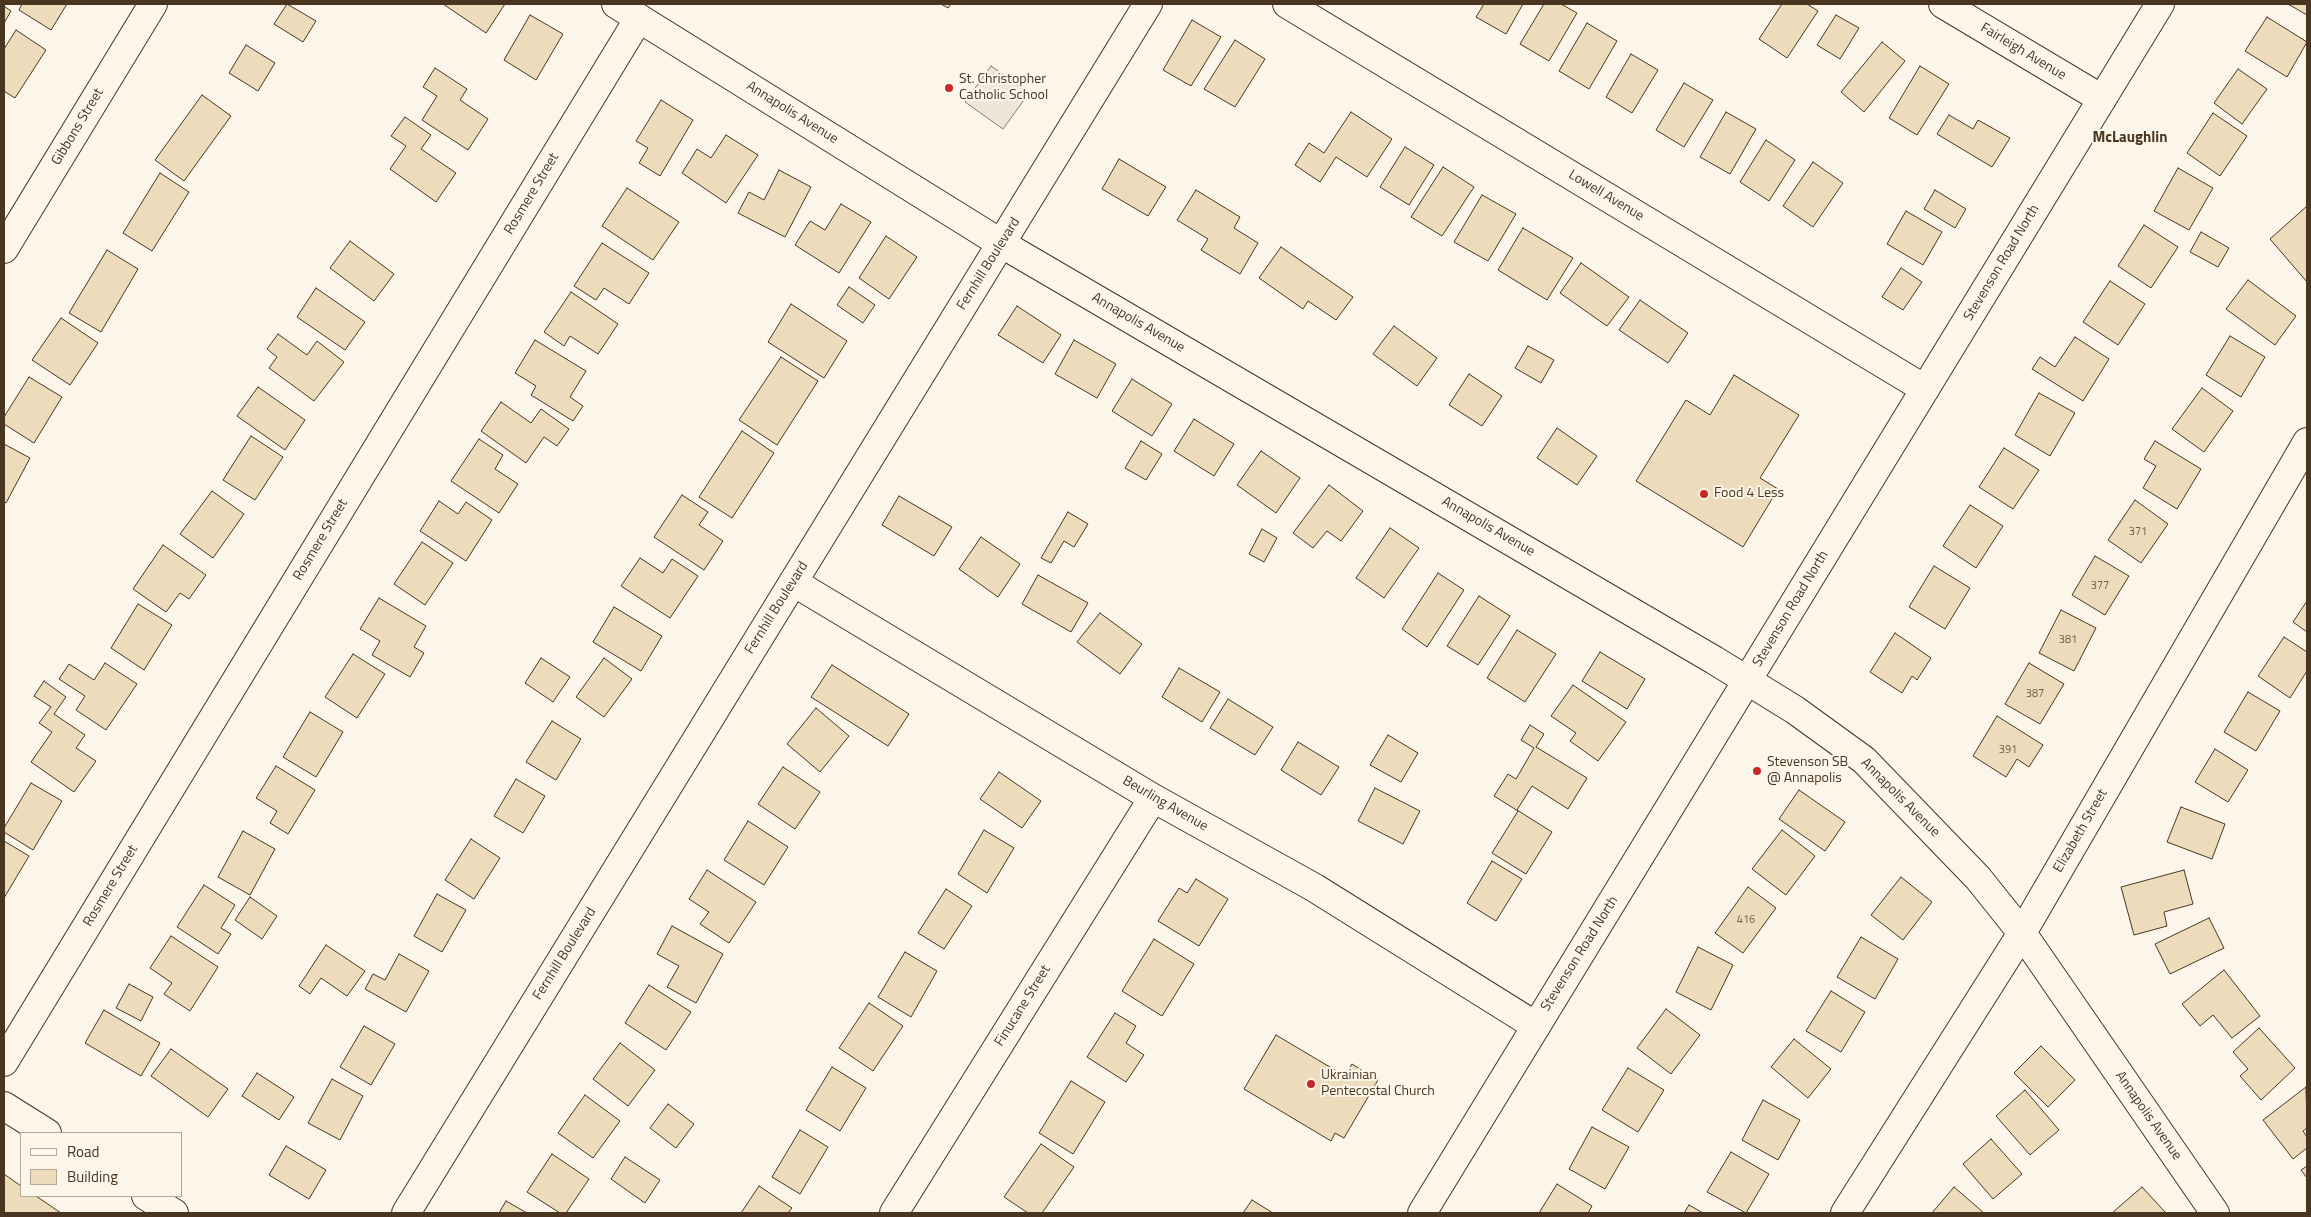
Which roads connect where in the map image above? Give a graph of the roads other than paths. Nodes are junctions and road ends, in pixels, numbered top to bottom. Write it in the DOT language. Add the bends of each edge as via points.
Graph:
graph roads {
  1 [pos="153,4"];
  2 [pos="616,4"];
  3 [pos="1148,4"];
  4 [pos="1287,4"];
  5 [pos="1943,4"];
  6 [pos="2160,4"];
  7 [pos="639,18"];
  8 [pos="2102,99"];
  9 [pos="1002,244"];
  10 [pos="4,249"];
  11 [pos="1926,388"];
  12 [pos="2307,442"];
  13 [pos="793,582"];
  14 [pos="1748,681"];
  15 [pos="1152,798"];
  16 [pos="2022,933"];
  17 [pos="1536,1026"];
  18 [pos="4,1062"];
  19 [pos="4,1106"];
  20 [pos="45,1132"];
  21 [pos="148,1197"];
  22 [pos="174,1213"];
  23 [pos="406,1213"];
  24 [pos="894,1213"];
  25 [pos="1422,1213"];
  26 [pos="1846,1213"];
  27 [pos="2215,1213"];
  1 -- 10 [label="street, Gibbons Street"];
  2 -- 7 [label="street, Annapolis Avenue"];
  3 -- 9 [label="street, Fernhill Boulevard"];
  4 -- 11 [label="street, Lowell Avenue"];
  5 -- 8 [label="street, Fairleigh Avenue"];
  6 -- 8 [label="street, Stevenson Road North"];
  7 -- 9 [label="street, Annapolis Avenue"];
  7 -- 18 [label="street, Rosmere Street"];
  8 -- 11 [label="street, Stevenson Road North"];
  9 -- 13 [label="street, Fernhill Boulevard"];
  9 -- 14 [label="street, Annapolis Avenue"];
  11 -- 14 [label="street, Stevenson Road North"];
  12 -- 16 [label="street, Elizabeth Street"];
  13 -- 15 [label="street, Beurling Avenue"];
  13 -- 23 [label="street, Fernhill Boulevard"];
  14 -- 16 [label="street, Annapolis Avenue" via="1864,760 1978,878"];
  14 -- 17 [label="street, Stevenson Road North"];
  15 -- 17 [label="street, Beurling Avenue" via="1314,888"];
  15 -- 24 [label="street, Finucane Street"];
  16 -- 26 [label="street, Elizabeth Street"];
  16 -- 27 [label="street, Annapolis Avenue"];
  17 -- 25 [label="street, Stevenson Road North"];
  19 -- 20 [label="street"];
  21 -- 22 [label="street"];
}
